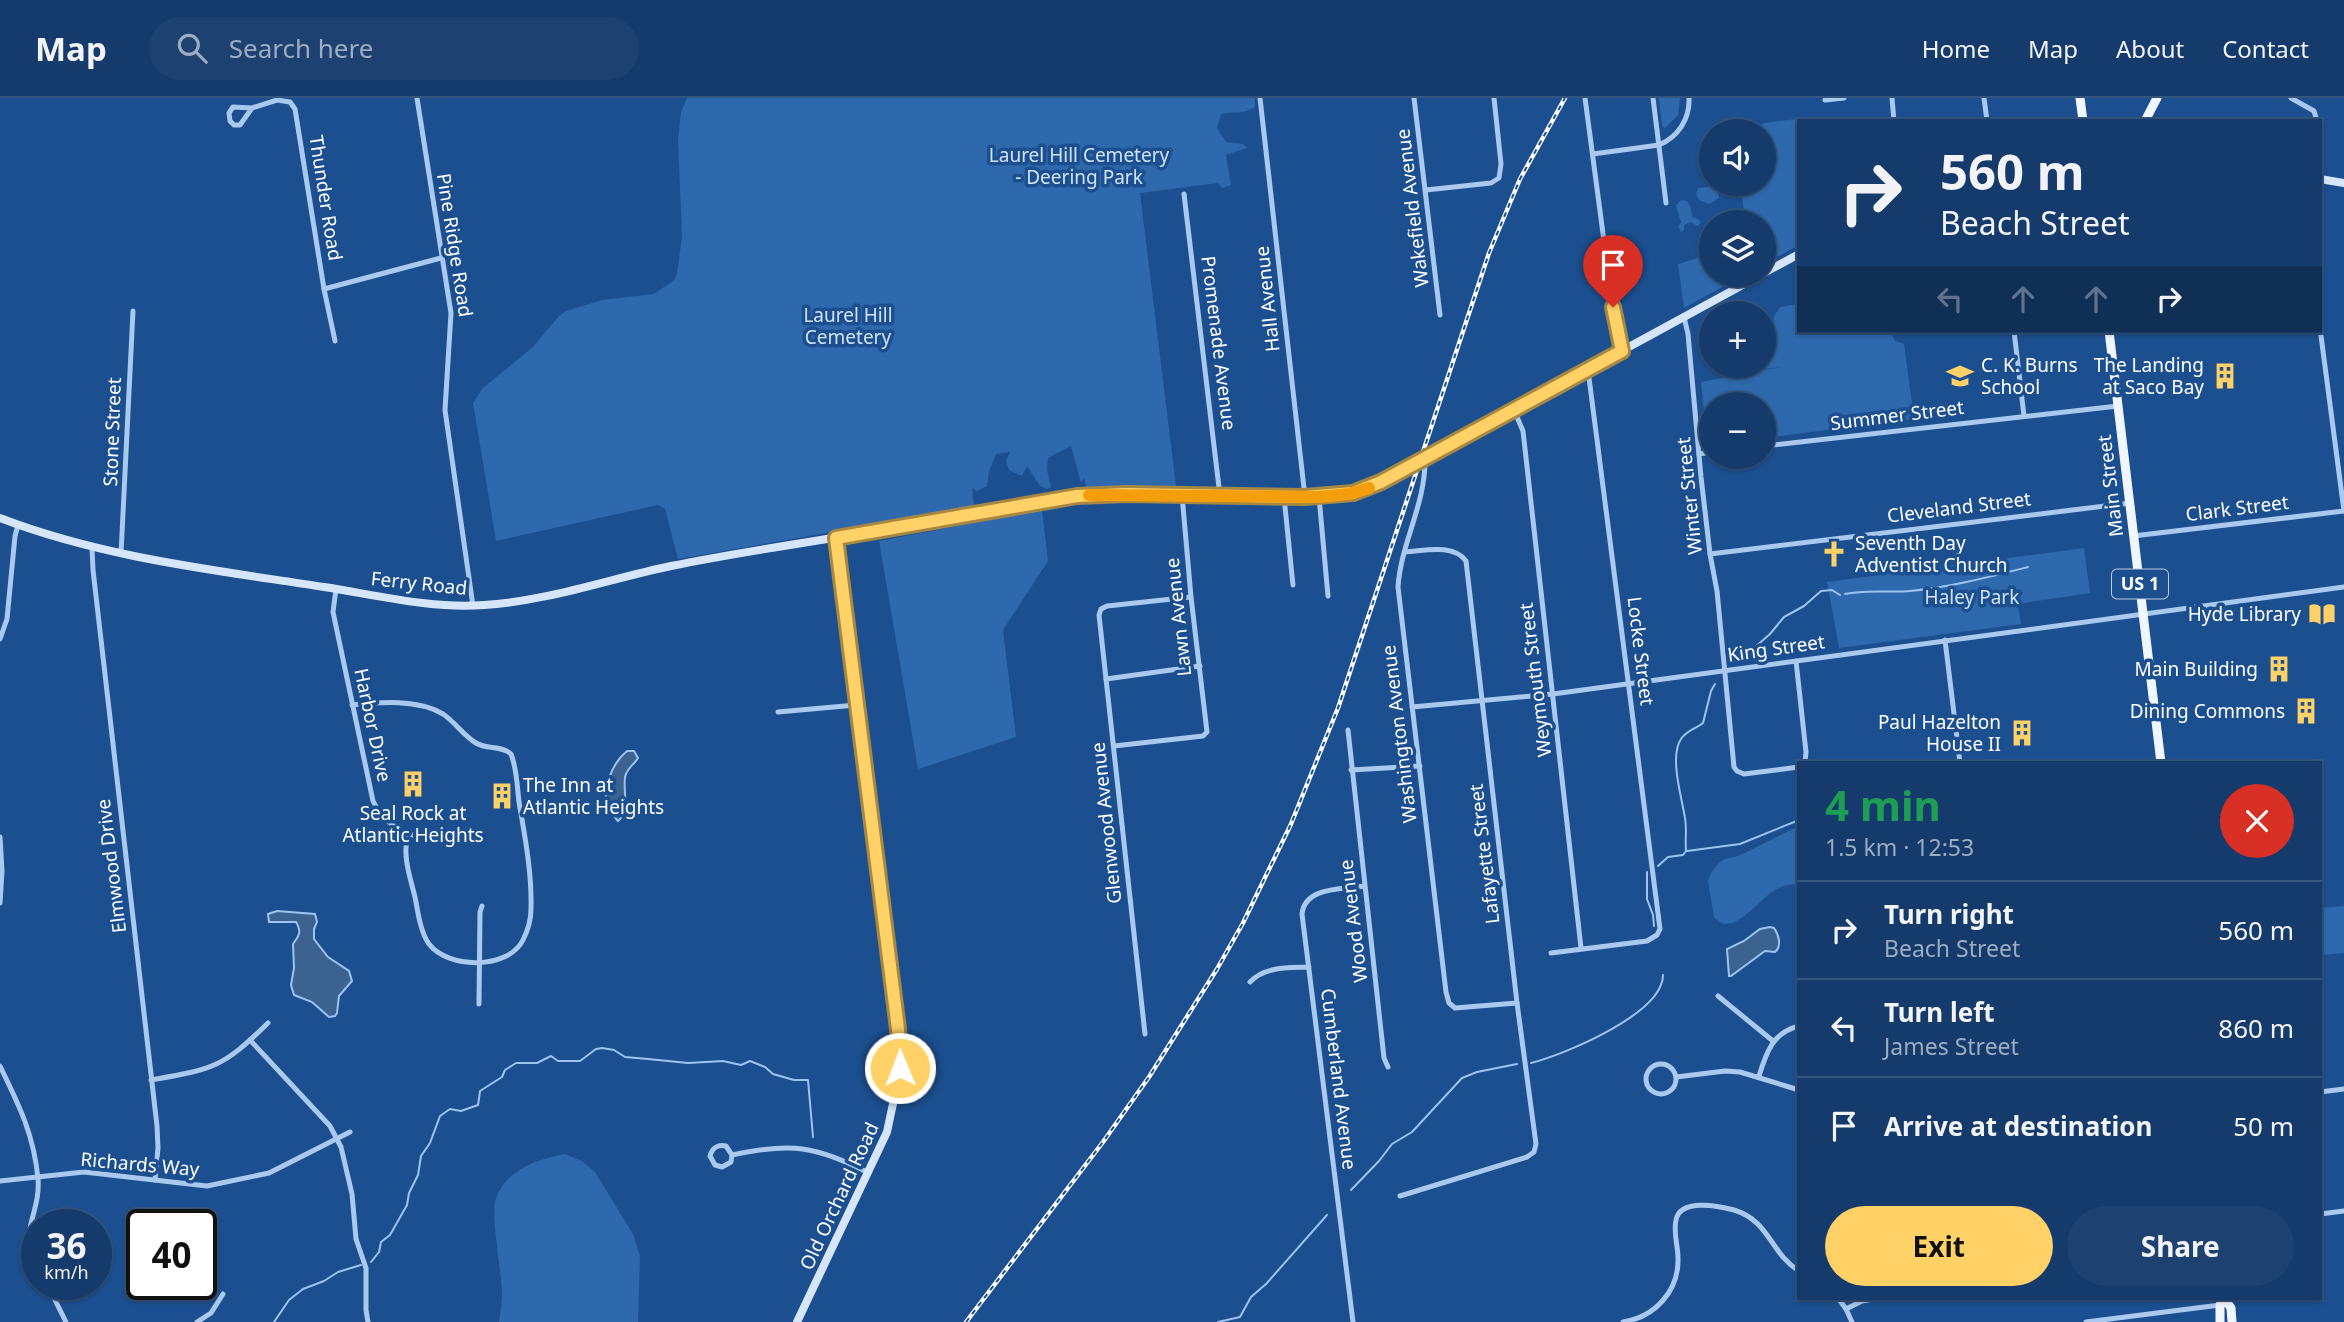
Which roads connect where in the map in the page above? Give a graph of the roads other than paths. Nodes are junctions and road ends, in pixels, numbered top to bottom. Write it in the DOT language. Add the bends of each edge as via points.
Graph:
graph roads {
  1 [pos="417,98"];
  2 [pos="1260,98"];
  3 [pos="1414,98"];
  4 [pos="1494,98"];
  5 [pos="1585,98"];
  6 [pos="1653,98"];
  7 [pos="1689,98"];
  8 [pos="1844,98"];
  9 [pos="1892,98"];
  10 [pos="1984,98"];
  11 [pos="2080,98"];
  12 [pos="2157,98"];
  13 [pos="2291,98"];
  14 [pos="1825,100"];
  15 [pos="252,108"];
  16 [pos="1894,119"];
  17 [pos="1987,119"];
  18 [pos="2083,119"];
  19 [pos="2147,119"];
  20 [pos="2316,119"];
  21 [pos="1659,145"];
  22 [pos="1593,154"];
  23 [pos="2322,178"];
  24 [pos="2344,183"];
  25 [pos="1426,190"];
  26 [pos="1184,194"];
  27 [pos="1666,203"];
  28 [pos="1797,255"];
  29 [pos="441,258"];
  30 [pos="1776,267"];
  31 [pos="1739,287"];
  32 [pos="324,289"];
  33 [pos="133,311"];
  34 [pos="1440,315"];
  35 [pos="1684,317"];
  36 [pos="2014,333"];
  37 [pos="2109,333"];
  38 [pos="2321,333"];
  39 [pos="335,341"];
  40 [pos="1622,351"];
  41 [pos="1588,370"];
  42 [pos="2118,406"];
  43 [pos="1514,410"];
  44 [pos="2024,416"];
  45 [pos="2334,433"];
  46 [pos="2344,433"];
  47 [pos="1776,445"];
  48 [pos="1699,454"];
  49 [pos="1425,458"];
  50 [pos="1701,469"];
  51 [pos="1182,495"];
  52 [pos="1220,496"];
  53 [pos="1284,497"];
  54 [pos="1305,497"];
  55 [pos="1319,497"];
  56 [pos="2130,503"];
  57 [pos="2344,512"];
  58 [pos="0,518"];
  59 [pos="18,525"];
  60 [pos="2133,536"];
  61 [pos="836,538"];
  62 [pos="92,548"];
  63 [pos="1405,552"];
  64 [pos="121,554"];
  65 [pos="1710,554"];
  66 [pos="1293,585"];
  67 [pos="2344,587"];
  68 [pos="336,589"];
  69 [pos="1328,596"];
  70 [pos="1191,597"];
  71 [pos="473,606"];
  72 [pos="2144,615"];
  73 [pos="0,639"];
  74 [pos="1945,640"];
  75 [pos="1796,661"];
  76 [pos="1200,666"];
  77 [pos="1723,671"];
  78 [pos="1106,679"];
  79 [pos="1630,684"];
  80 [pos="1553,694"];
  81 [pos="1482,701"];
  82 [pos="352,705"];
  83 [pos="856,705"];
  84 [pos="1412,707"];
  85 [pos="778,712"];
  86 [pos="1348,730"];
  87 [pos="1114,746"];
  88 [pos="1805,761"];
  89 [pos="1960,761"];
  90 [pos="2161,761"];
  91 [pos="1419,766"];
  92 [pos="1797,767"];
  93 [pos="1351,771"];
  94 [pos="408,834"];
  95 [pos="0,837"];
  96 [pos="426,839"];
  97 [pos="1364,886"];
  98 [pos="0,903"];
  99 [pos="482,906"];
  100 [pos="1581,948"];
  101 [pos="1551,953"];
  102 [pos="480,962"];
  103 [pos="1309,967"];
  104 [pos="1250,982"];
  105 [pos="1718,996"];
  106 [pos="1517,1003"];
  107 [pos="479,1004"];
  108 [pos="268,1023"];
  109 [pos="1797,1027"];
  110 [pos="1144,1034"];
  111 [pos="250,1040"];
  112 [pos="1773,1041"];
  113 [pos="0,1066"];
  114 [pos="1388,1067"];
  115 [pos="1759,1076"];
  116 [pos="1676,1077"];
  117 [pos="151,1080"];
  118 [pos="1797,1089"];
  119 [pos="2344,1089"];
  120 [pos="2322,1091"];
  121 [pos="350,1132"];
  122 [pos="337,1139"];
  123 [pos="732,1155"];
  124 [pos="869,1173"];
  125 [pos="38,1177"];
  126 [pos="155,1180"];
  127 [pos="0,1181"];
  128 [pos="1400,1196"];
  129 [pos="36,1209"];
  130 [pos="2344,1211"];
  131 [pos="2322,1214"];
  132 [pos="1797,1270"];
  133 [pos="223,1294"];
  134 [pos="55,1300"];
  135 [pos="1839,1300"];
  136 [pos="1868,1300"];
  137 [pos="2222,1300"];
  138 [pos="2225,1300"];
  139 [pos="2215,1306"];
  140 [pos="1846,1309"];
  141 [pos="2220,1321"];
  142 [pos="66,1322"];
  143 [pos="197,1322"];
  144 [pos="368,1322"];
  145 [pos="797,1322"];
  146 [pos="1353,1322"];
  147 [pos="1623,1322"];
  148 [pos="1852,1322"];
  149 [pos="2086,1322"];
  150 [pos="2232,1322"];
  1 -- 29 [label="street, Pine Ridge Road"];
  2 -- 54 [label="street, Hall Avenue"];
  3 -- 25 [label="street, Wakefield Avenue"];
  4 -- 25 [label="street" via="1499,178 1491,183"];
  5 -- 22 [label="street"];
  6 -- 21 [label="street"];
  7 -- 21 [label="street" via="1681,127"];
  8 -- 14 [label="street"];
  9 -- 16 [label="street"];
  10 -- 17 [label="street"];
  11 -- 18 [label="main road"];
  12 -- 19 [label="main road"];
  13 -- 20 [label="street" via="2314,111"];
  15 -- 15 [label="street, Thunder Road" via="233,107 230,121 243,123"];
  15 -- 32 [label="street, Thunder Road" via="283,99 295,110"];
  21 -- 22 [label="street"];
  21 -- 27 [label="street"];
  22 -- 40 [label="street"];
  23 -- 24 [label="main road"];
  25 -- 34 [label="street, Wakefield Avenue"];
  26 -- 52 [label="street, Promenade Avenue"];
  28 -- 30 [label="main road, Ferry Road"];
  29 -- 32 [label="street"];
  29 -- 71 [label="street, Pine Ridge Road" via="451,313 445,410"];
  31 -- 35 [label="main road, Ferry Road"];
  32 -- 39 [label="street, Thunder Road"];
  33 -- 64 [label="street, Stone Street"];
  35 -- 40 [label="main road, Ferry Road"];
  35 -- 48 [label="street, Winter Street"];
  36 -- 44 [label="street"];
  37 -- 42 [label="main road, Main Street / US 1"];
  38 -- 45 [label="street"];
  40 -- 41 [label="main road, Ferry Road"];
  41 -- 43 [label="main road, Ferry Road"];
  41 -- 79 [label="street, Locke Street"];
  42 -- 44 [label="street, Summer Street"];
  42 -- 56 [label="main road, Main Street / US 1"];
  43 -- 49 [label="main road, Ferry Road"];
  43 -- 80 [label="street, Weymouth Street" via="1523,430"];
  44 -- 47 [label="street, Summer Street"];
  45 -- 46 [label="street"];
  45 -- 57 [label="street"];
  49 -- 55 [label="main road, Ferry Road" via="1364,490"];
  49 -- 63 [label="street, Washington Avenue" via="1424,490"];
  50 -- 65 [label="street, Winter Street"];
  51 -- 52 [label="main road, Ferry Road"];
  51 -- 61 [label="main road, Ferry Road" via="1062,498"];
  51 -- 70 [label="street, Lawn Avenue"];
  52 -- 53 [label="main road, Ferry Road"];
  53 -- 54 [label="main road, Ferry Road"];
  53 -- 66 [label="street"];
  54 -- 55 [label="main road, Ferry Road"];
  55 -- 69 [label="street"];
  56 -- 60 [label="main road, Main Street / US 1"];
  56 -- 65 [label="street, Cleveland Street"];
  57 -- 60 [label="street, Clark Street"];
  58 -- 59 [label="main road, Ferry Road"];
  59 -- 62 [label="main road, Ferry Road"];
  59 -- 73 [label="street"];
  60 -- 72 [label="main road, Main Street / US 1"];
  61 -- 71 [label="main road, Ferry Road"];
  61 -- 83 [label="main road, Old Orchard Road"];
  62 -- 64 [label="main road, Ferry Road"];
  62 -- 117 [label="street, Elmwood Drive"];
  63 -- 81 [label="street, Lafayette Street" via="1444,550 1460,554 1467,564"];
  63 -- 84 [label="street, Washington Avenue" via="1399,570 1399,596"];
  64 -- 68 [label="main road, Ferry Road"];
  65 -- 77 [label="street, Winter Street"];
  67 -- 72 [label="street, King Street"];
  68 -- 71 [label="main road, Ferry Road"];
  68 -- 82 [label="street, Harbor Drive" via="334,612"];
  70 -- 76 [label="street, Lawn Avenue"];
  70 -- 78 [label="street, Glenwood Avenue" via="1101,609"];
  72 -- 74 [label="street, King Street"];
  72 -- 90 [label="main road, Main Street / US 1"];
  74 -- 75 [label="street, King Street"];
  74 -- 89 [label="street"];
  75 -- 77 [label="street, King Street"];
  75 -- 88 [label="street"];
  76 -- 78 [label="street"];
  76 -- 87 [label="street, Lawn Avenue" via="1206,734"];
  77 -- 79 [label="street, King Street"];
  77 -- 92 [label="street, Winter Street" via="1736,770 1748,774"];
  78 -- 87 [label="street, Glenwood Avenue"];
  79 -- 80 [label="street, King Street"];
  79 -- 100 [label="street, Locke Street" via="1661,925 1657,935 1647,941"];
  80 -- 81 [label="street, King Street"];
  80 -- 100 [label="street, Weymouth Street"];
  81 -- 84 [label="street, King Street"];
  81 -- 106 [label="street, Lafayette Street"];
  82 -- 94 [label="street, Harbor Drive" via="373,802 391,824"];
  82 -- 102 [label="street" via="427,708 446,716 477,743 510,753 531,912 521,944 505,957"];
  83 -- 85 [label="street"];
  83 -- 124 [label="main road, Old Orchard Road" via="900,1068 894,1109"];
  84 -- 91 [label="street, Washington Avenue"];
  86 -- 93 [label="street, Wood Avenue"];
  87 -- 110 [label="street, Glenwood Avenue"];
  91 -- 93 [label="street"];
  91 -- 106 [label="street, Washington Avenue" via="1449,1003 1468,1008"];
  93 -- 97 [label="street, Wood Avenue"];
  94 -- 96 [label="street, Harbor Drive"];
  94 -- 102 [label="street" via="405,851 427,941 447,958"];
  95 -- 98 [label="street"];
  97 -- 103 [label="street, Cumberland Avenue" via="1320,893 1306,900 1302,914"];
  97 -- 114 [label="street, Wood Avenue"];
  99 -- 102 [label="street"];
  100 -- 101 [label="street"];
  102 -- 107 [label="street"];
  103 -- 104 [label="street" via="1272,970"];
  103 -- 146 [label="street, Cumberland Avenue"];
  105 -- 112 [label="street"];
  106 -- 128 [label="street, Lafayette Street" via="1534,1152"];
  108 -- 111 [label="street"];
  109 -- 112 [label="street"];
  111 -- 117 [label="street" via="212,1068"];
  111 -- 122 [label="street"];
  112 -- 115 [label="street"];
  113 -- 125 [label="street" via="28,1123"];
  115 -- 116 [label="street" via="1725,1071"];
  115 -- 118 [label="street"];
  116 -- 116 [label="street" via="1674,1086 1664,1093 1653,1091 1646,1082 1649,1070 1660,1064 1669,1066"];
  117 -- 126 [label="street, Elmwood Drive" via="158,1138"];
  119 -- 120 [label="street"];
  121 -- 122 [label="street, Richards Way"];
  122 -- 126 [label="street, Richards Way" via="258,1177 200,1186"];
  122 -- 144 [label="street" via="352,1194 356,1240 366,1268"];
  123 -- 123 [label="street" via="719,1146 710,1156 715,1166 722,1167 731,1162"];
  123 -- 124 [label="street" via="778,1147 811,1149"];
  124 -- 145 [label="main road, Old Orchard Road"];
  125 -- 126 [label="street, Richards Way" via="84,1172"];
  125 -- 127 [label="street, Richards Way"];
  125 -- 129 [label="street"];
  130 -- 131 [label="street"];
  132 -- 147 [label="street" via="1784,1261 1766,1230 1746,1214 1715,1206 1684,1209 1676,1221 1674,1284 1647,1315"];
  133 -- 143 [label="street" via="211,1313"];
  134 -- 142 [label="street"];
  135 -- 140 [label="street"];
  136 -- 140 [label="street"];
  137 -- 139 [label="main road"];
  138 -- 150 [label="main road"];
  139 -- 141 [label="main road"];
  139 -- 149 [label="street"];
  140 -- 148 [label="street"];
}
